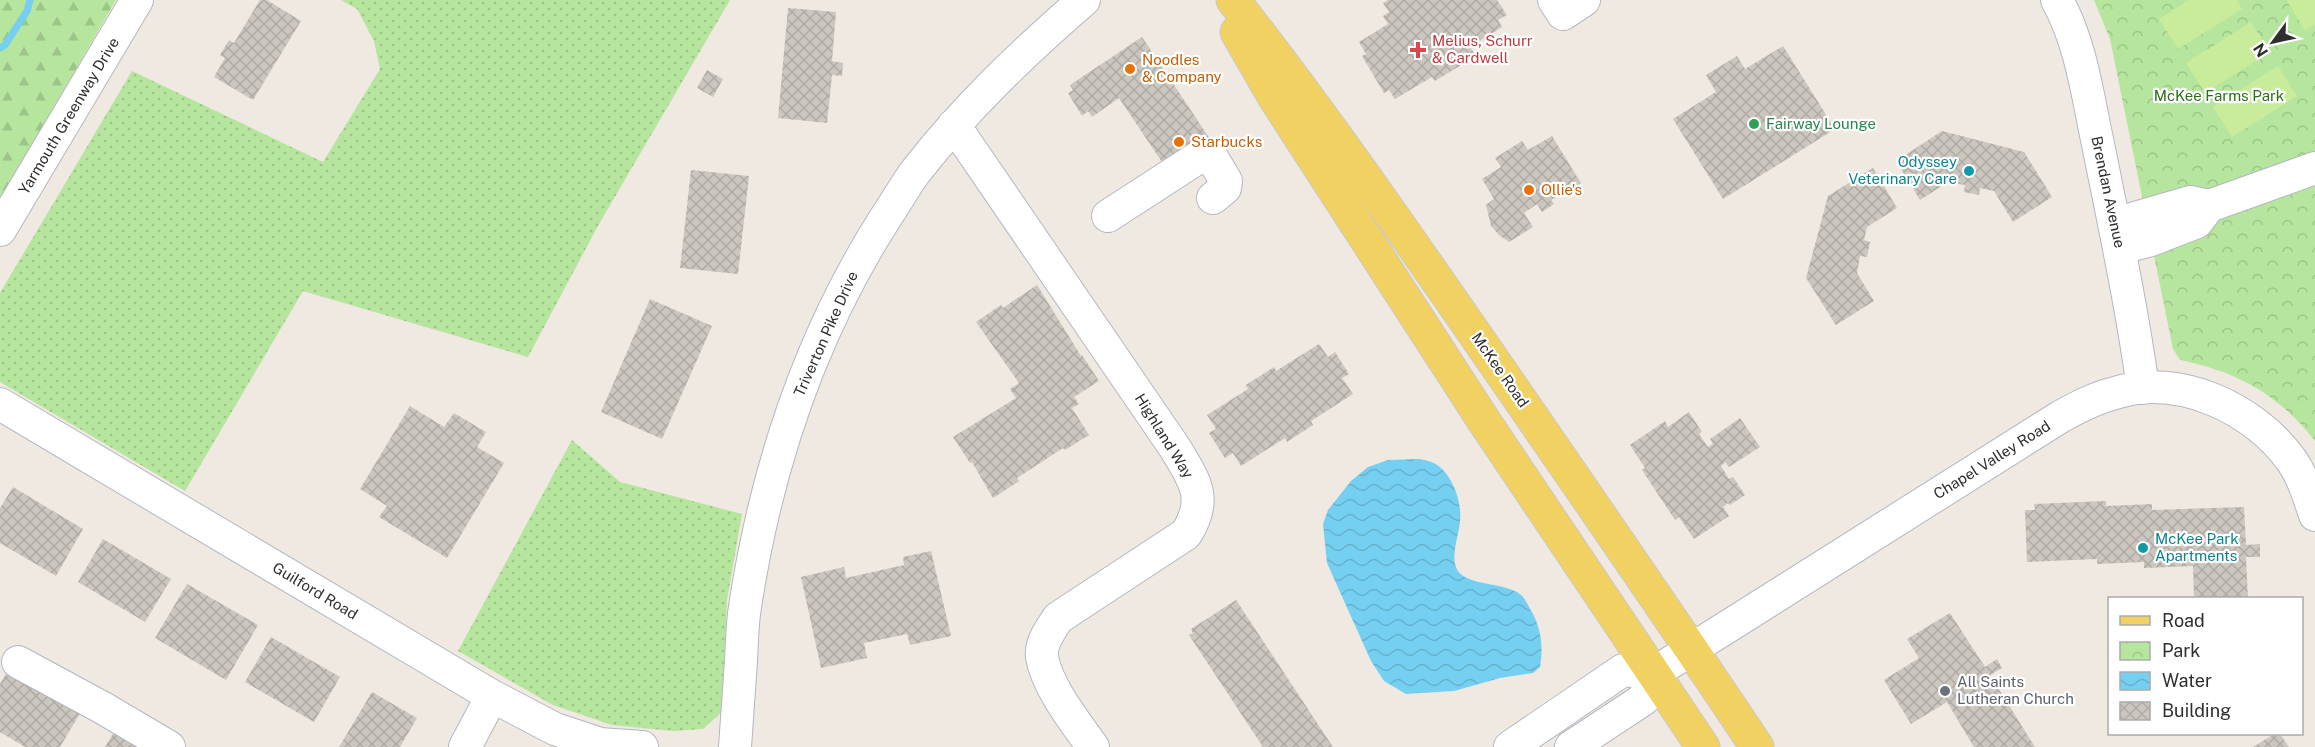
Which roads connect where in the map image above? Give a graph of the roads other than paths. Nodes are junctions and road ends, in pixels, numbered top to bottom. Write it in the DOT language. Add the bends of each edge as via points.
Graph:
graph roads {
  1 [pos="137,0"];
  2 [pos="1084,0"];
  3 [pos="1219,0"];
  4 [pos="1233,0"];
  5 [pos="1554,0"];
  6 [pos="1584,0"];
  7 [pos="2056,0"];
  8 [pos="954,125"];
  9 [pos="2315,168"];
  10 [pos="1213,198"];
  11 [pos="1108,216"];
  12 [pos="0,230"];
  13 [pos="2117,236"];
  14 [pos="2143,388"];
  15 [pos="0,405"];
  16 [pos="2315,515"];
  17 [pos="1692,649"];
  18 [pos="18,663"];
  19 [pos="1654,674"];
  20 [pos="492,696"];
  21 [pos="169,747"];
  22 [pos="465,747"];
  23 [pos="642,747"];
  24 [pos="735,747"];
  25 [pos="1093,747"];
  26 [pos="1510,747"];
  27 [pos="1571,747"];
  28 [pos="1703,747"];
  29 [pos="1757,747"];
  1 -- 12 [label="street, Yarmouth Greenway Drive"];
  2 -- 8 [label="street, Triverton Pike Drive" via="1016,60"];
  3 -- 19 [label="main road" via="1275,98"];
  4 -- 17 [label="main road, McKee Road" via="1398,223"];
  5 -- 6 [label="street" via="1563,14"];
  7 -- 13 [label="street, Brendan Avenue" via="2080,57"];
  8 -- 24 [label="street, Triverton Pike Drive" via="915,173 864,251 832,312 782,441 757,536 744,609"];
  8 -- 25 [label="street, Highland Way" via="1175,448 1197,492 1196,519 1186,534 1058,618 1046,637 1042,655 1052,682"];
  9 -- 13 [label="street" via="2209,206 2190,202"];
  10 -- 11 [label="street" via="1225,188 1226,181 1211,156 1202,155"];
  13 -- 14 [label="street, Brendan Avenue"];
  14 -- 16 [label="street, Chapel Valley Road" via="2171,388 2199,395 2248,418 2292,462"];
  14 -- 17 [label="street, Chapel Valley Road" via="2116,392 2060,417"];
  15 -- 20 [label="street, Guilford Road"];
  17 -- 19 [label="street, Chapel Valley Road"];
  17 -- 29 [label="main road, McKee Road"];
  18 -- 21 [label="street"];
  19 -- 26 [label="street" via="1623,670"];
  19 -- 27 [label="street" via="1644,699"];
  19 -- 28 [label="main road"];
  20 -- 22 [label="street"];
  20 -- 23 [label="street, Guilford Road" via="555,729 600,744"];
}
